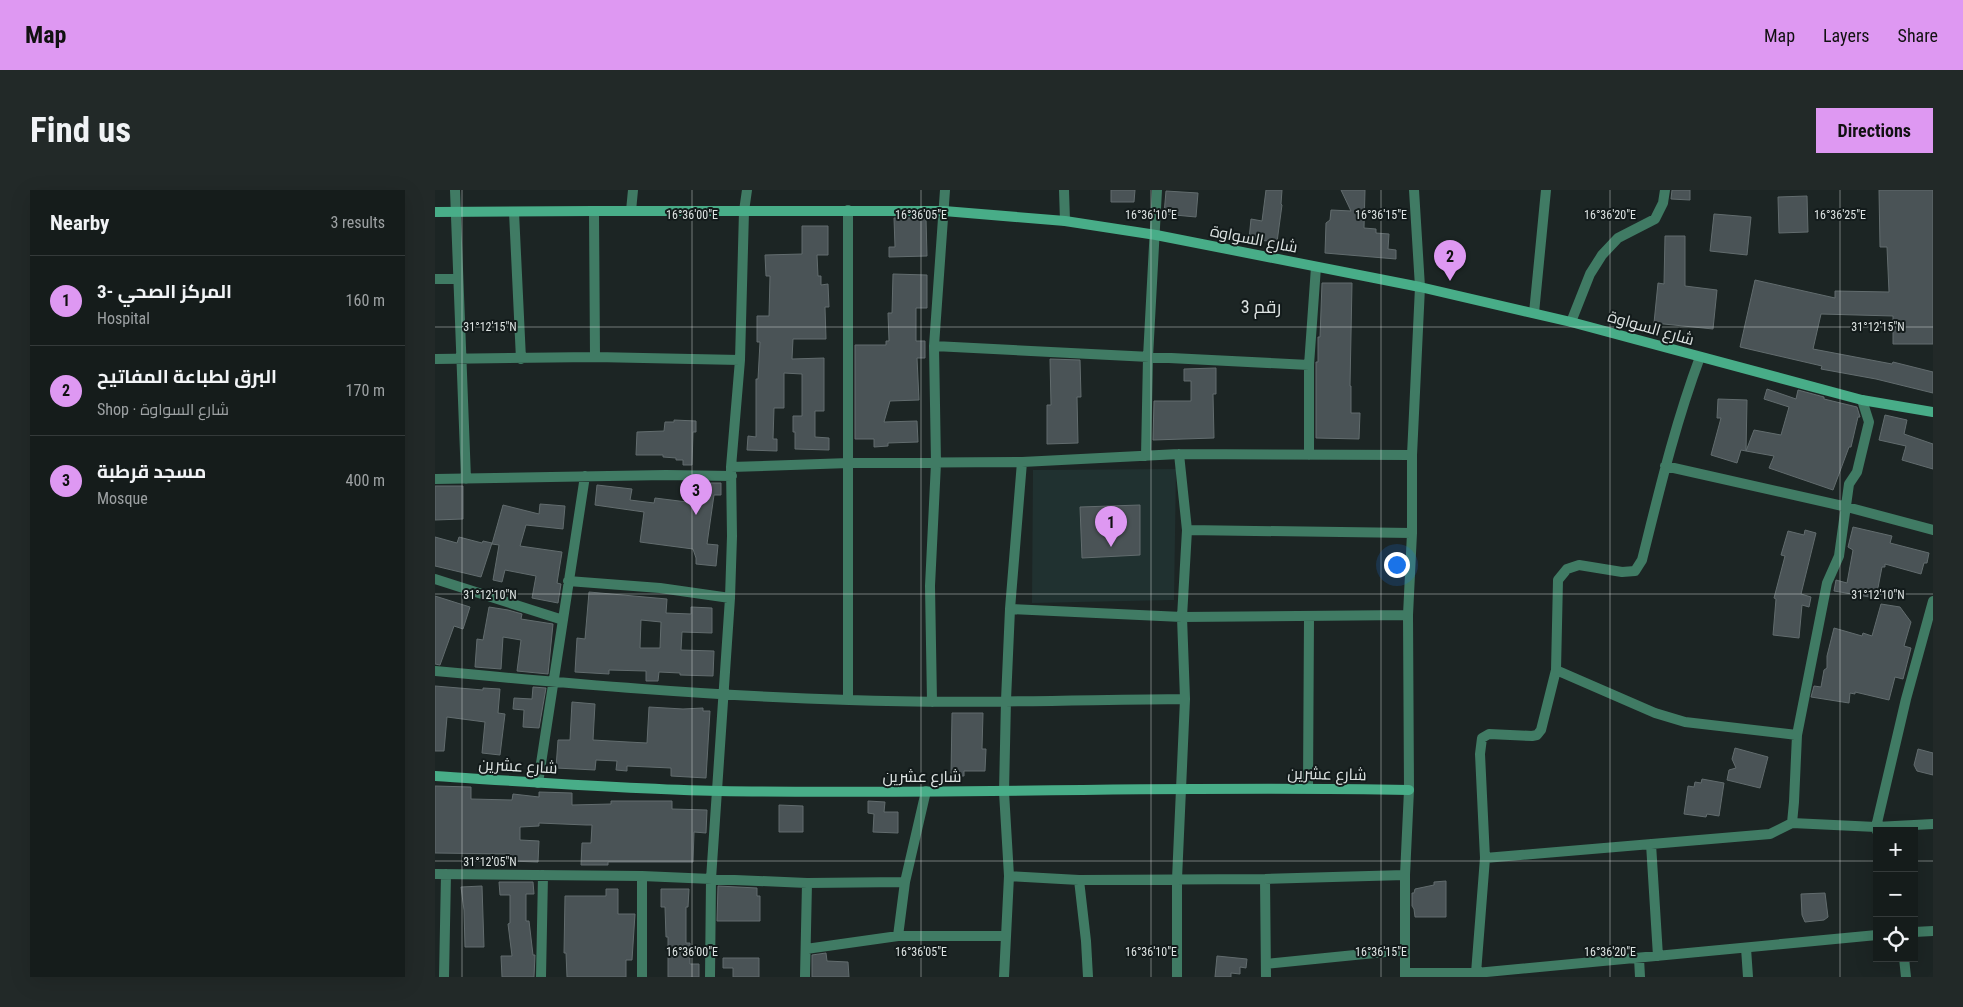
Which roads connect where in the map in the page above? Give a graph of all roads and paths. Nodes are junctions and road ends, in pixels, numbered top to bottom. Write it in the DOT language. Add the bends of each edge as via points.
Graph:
graph roads {
  1 [pos="455,190"];
  2 [pos="633,190"];
  3 [pos="747,190"];
  4 [pos="945,190"];
  5 [pos="1064,190"];
  6 [pos="1157,190"];
  7 [pos="1414,190"];
  8 [pos="1546,190"];
  9 [pos="1665,190"];
  10 [pos="594,210"];
  11 [pos="849,210"];
  12 [pos="631,211"];
  13 [pos="944,211"];
  14 [pos="435,212"];
  15 [pos="455,212"];
  16 [pos="514,212"];
  17 [pos="744,212"];
  18 [pos="1065,222"];
  19 [pos="1156,235"];
  20 [pos="1316,267"];
  21 [pos="435,279"];
  22 [pos="458,279"];
  23 [pos="1420,287"];
  24 [pos="1534,313"];
  25 [pos="1571,322"];
  26 [pos="934,346"];
  27 [pos="1148,357"];
  28 [pos="1700,357"];
  29 [pos="595,358"];
  30 [pos="435,359"];
  31 [pos="462,359"];
  32 [pos="521,359"];
  33 [pos="740,360"];
  34 [pos="1309,365"];
  35 [pos="1862,400"];
  36 [pos="1933,412"];
  37 [pos="1179,454"];
  38 [pos="1309,455"];
  39 [pos="1412,455"];
  40 [pos="1146,456"];
  41 [pos="1022,462"];
  42 [pos="849,463"];
  43 [pos="936,463"];
  44 [pos="1665,466"];
  45 [pos="731,471"];
  46 [pos="585,476"];
  47 [pos="435,479"];
  48 [pos="467,480"];
  49 [pos="1847,507"];
  50 [pos="1187,530"];
  51 [pos="1933,530"];
  52 [pos="1412,533"];
  53 [pos="435,580"];
  54 [pos="568,581"];
  55 [pos="730,598"];
  56 [pos="1933,601"];
  57 [pos="1009,609"];
  58 [pos="1408,616"];
  59 [pos="1182,617"];
  60 [pos="1309,617"];
  61 [pos="563,620"];
  62 [pos="435,670"];
  63 [pos="1556,670"];
  64 [pos="553,682"];
  65 [pos="723,693"];
  66 [pos="1185,699"];
  67 [pos="848,700"];
  68 [pos="1006,700"];
  69 [pos="932,702"];
  70 [pos="1797,734"];
  71 [pos="435,776"];
  72 [pos="538,783"];
  73 [pos="1182,788"];
  74 [pos="1308,788"];
  75 [pos="1409,790"];
  76 [pos="717,791"];
  77 [pos="925,791"];
  78 [pos="1004,792"];
  79 [pos="1792,823"];
  80 [pos="1933,824"];
  81 [pos="1876,827"];
  82 [pos="1899,827"];
  83 [pos="1873,829"];
  84 [pos="1651,844"];
  85 [pos="1485,858"];
  86 [pos="435,874"];
  87 [pos="446,874"];
  88 [pos="543,875"];
  89 [pos="1405,875"];
  90 [pos="642,876"];
  91 [pos="1009,876"];
  92 [pos="711,879"];
  93 [pos="1177,879"];
  94 [pos="1265,879"];
  95 [pos="1079,880"];
  96 [pos="905,882"];
  97 [pos="807,884"];
  98 [pos="1933,931"];
  99 [pos="1918,932"];
  100 [pos="1873,935"];
  101 [pos="898,936"];
  102 [pos="1005,936"];
  103 [pos="1746,948"];
  104 [pos="806,949"];
  105 [pos="1405,950"];
  106 [pos="1658,956"];
  107 [pos="1639,958"];
  108 [pos="1905,962"];
  109 [pos="1266,964"];
  110 [pos="1476,974"];
  111 [pos="1405,975"];
  112 [pos="444,977"];
  113 [pos="541,977"];
  114 [pos="642,977"];
  115 [pos="710,977"];
  116 [pos="805,977"];
  117 [pos="1003,977"];
  118 [pos="1088,977"];
  119 [pos="1177,977"];
  120 [pos="1266,977"];
  121 [pos="1640,977"];
  122 [pos="1748,977"];
  123 [pos="1906,977"];
  1 -- 15 [label="street"];
  2 -- 12 [label="street"];
  3 -- 17 [label="street"];
  4 -- 13 [label="street"];
  5 -- 18 [label="street"];
  6 -- 19 [label="street"];
  7 -- 23 [label="street"];
  8 -- 24 [label="street"];
  9 -- 25 [label="street" via="1655,219 1618,238 1602,255 1590,274"];
  10 -- 12 [label="street, شارع السواوة"];
  10 -- 16 [label="street, شارع السواوة"];
  10 -- 29 [label="street"];
  11 -- 13 [label="street, شارع السواوة"];
  11 -- 17 [label="street, شارع السواوة"];
  11 -- 42 [label="street"];
  12 -- 17 [label="street, شارع السواوة"];
  13 -- 18 [label="street, شارع السواوة"];
  13 -- 26 [label="street"];
  14 -- 15 [label="street, شارع السواوة"];
  15 -- 16 [label="street, شارع السواوة"];
  15 -- 22 [label="street"];
  16 -- 32 [label="street"];
  17 -- 33 [label="street"];
  18 -- 19 [label="street, شارع السواوة"];
  19 -- 20 [label="street, شارع السواوة"];
  19 -- 27 [label="street"];
  20 -- 23 [label="street, شارع السواوة"];
  20 -- 34 [label="street"];
  21 -- 22 [label="street"];
  22 -- 31 [label="street"];
  23 -- 24 [label="street, شارع السواوة"];
  23 -- 39 [label="street"];
  24 -- 25 [label="street, شارع السواوة"];
  25 -- 28 [label="street, شارع السواوة"];
  26 -- 27 [label="street"];
  26 -- 43 [label="street"];
  27 -- 34 [label="street"];
  27 -- 40 [label="street"];
  28 -- 35 [label="street, شارع السواوة"];
  28 -- 44 [label="street"];
  29 -- 32 [label="street"];
  29 -- 33 [label="street"];
  30 -- 31 [label="street"];
  31 -- 32 [label="street"];
  31 -- 48 [label="street"];
  33 -- 45 [label="street"];
  34 -- 38 [label="street"];
  35 -- 36 [label="street, شارع السواوة"];
  35 -- 49 [label="street" via="1869,422 1857,472 1849,484"];
  37 -- 38 [label="street"];
  37 -- 40 [label="street"];
  37 -- 50 [label="street"];
  38 -- 39 [label="street"];
  39 -- 52 [label="street"];
  40 -- 41 [label="street"];
  41 -- 43 [label="street"];
  41 -- 57 [label="street"];
  42 -- 43 [label="street"];
  42 -- 45 [label="street"];
  42 -- 67 [label="street"];
  43 -- 69 [label="street" via="931,586"];
  44 -- 49 [label="street"];
  44 -- 63 [label="street" via="1641,560 1635,571 1579,565 1567,568 1558,580"];
  45 -- 46 [label="street"];
  45 -- 55 [label="street"];
  46 -- 48 [label="street"];
  46 -- 54 [label="street"];
  47 -- 48 [label="street"];
  49 -- 51 [label="street"];
  49 -- 70 [label="street" via="1839,556 1827,583"];
  50 -- 52 [label="street"];
  50 -- 59 [label="street"];
  52 -- 58 [label="street"];
  53 -- 61 [label="street"];
  54 -- 55 [label="street" via="660,588"];
  54 -- 61 [label="street"];
  55 -- 65 [label="street"];
  56 -- 81 [label="street"];
  57 -- 59 [label="street"];
  57 -- 68 [label="street"];
  58 -- 60 [label="street"];
  58 -- 75 [label="street"];
  59 -- 60 [label="street"];
  59 -- 66 [label="street"];
  60 -- 74 [label="street"];
  61 -- 64 [label="street"];
  62 -- 64 [label="street"];
  63 -- 70 [label="street" via="1655,713 1685,722"];
  63 -- 85 [label="street" via="1541,730 1537,734 1489,734 1482,738"];
  64 -- 65 [label="street"];
  64 -- 72 [label="street"];
  65 -- 67 [label="street"];
  65 -- 76 [label="street"];
  66 -- 68 [label="street"];
  66 -- 73 [label="street"];
  67 -- 69 [label="street"];
  68 -- 69 [label="street"];
  68 -- 78 [label="street"];
  70 -- 79 [label="street"];
  71 -- 72 [label="street, شارع عشرين"];
  72 -- 76 [label="street, شارع عشرين"];
  73 -- 74 [label="street, شارع عشرين"];
  73 -- 78 [label="street, شارع عشرين"];
  73 -- 93 [label="street"];
  74 -- 75 [label="street, شارع عشرين"];
  75 -- 89 [label="street"];
  76 -- 77 [label="street, شارع عشرين"];
  76 -- 92 [label="street"];
  77 -- 78 [label="street, شارع عشرين"];
  77 -- 96 [label="street"];
  78 -- 91 [label="street"];
  79 -- 83 [label="street"];
  79 -- 84 [label="street" via="1771,834"];
  80 -- 82 [label="street"];
  84 -- 85 [label="street"];
  84 -- 106 [label="street"];
  85 -- 110 [label="street"];
  86 -- 87 [label="street"];
  87 -- 88 [label="street"];
  87 -- 112 [label="street"];
  88 -- 90 [label="street"];
  88 -- 113 [label="street"];
  89 -- 94 [label="street"];
  89 -- 105 [label="street"];
  90 -- 92 [label="street"];
  90 -- 114 [label="street"];
  91 -- 95 [label="street"];
  91 -- 102 [label="street"];
  92 -- 97 [label="street"];
  92 -- 115 [label="street"];
  93 -- 94 [label="street"];
  93 -- 95 [label="street"];
  93 -- 119 [label="street"];
  94 -- 109 [label="street"];
  95 -- 118 [label="street"];
  96 -- 97 [label="street"];
  96 -- 101 [label="street"];
  97 -- 104 [label="street"];
  98 -- 99 [label="street"];
  100 -- 103 [label="street"];
  101 -- 102 [label="street"];
  101 -- 104 [label="street"];
  102 -- 117 [label="street"];
  103 -- 106 [label="street"];
  103 -- 122 [label="street"];
  104 -- 116 [label="street"];
  105 -- 109 [label="street"];
  105 -- 111 [label="street"];
  106 -- 107 [label="street"];
  107 -- 110 [label="street"];
  107 -- 121 [label="street"];
  108 -- 123 [label="street"];
  109 -- 120 [label="street"];
  110 -- 111 [label="street"];
}
